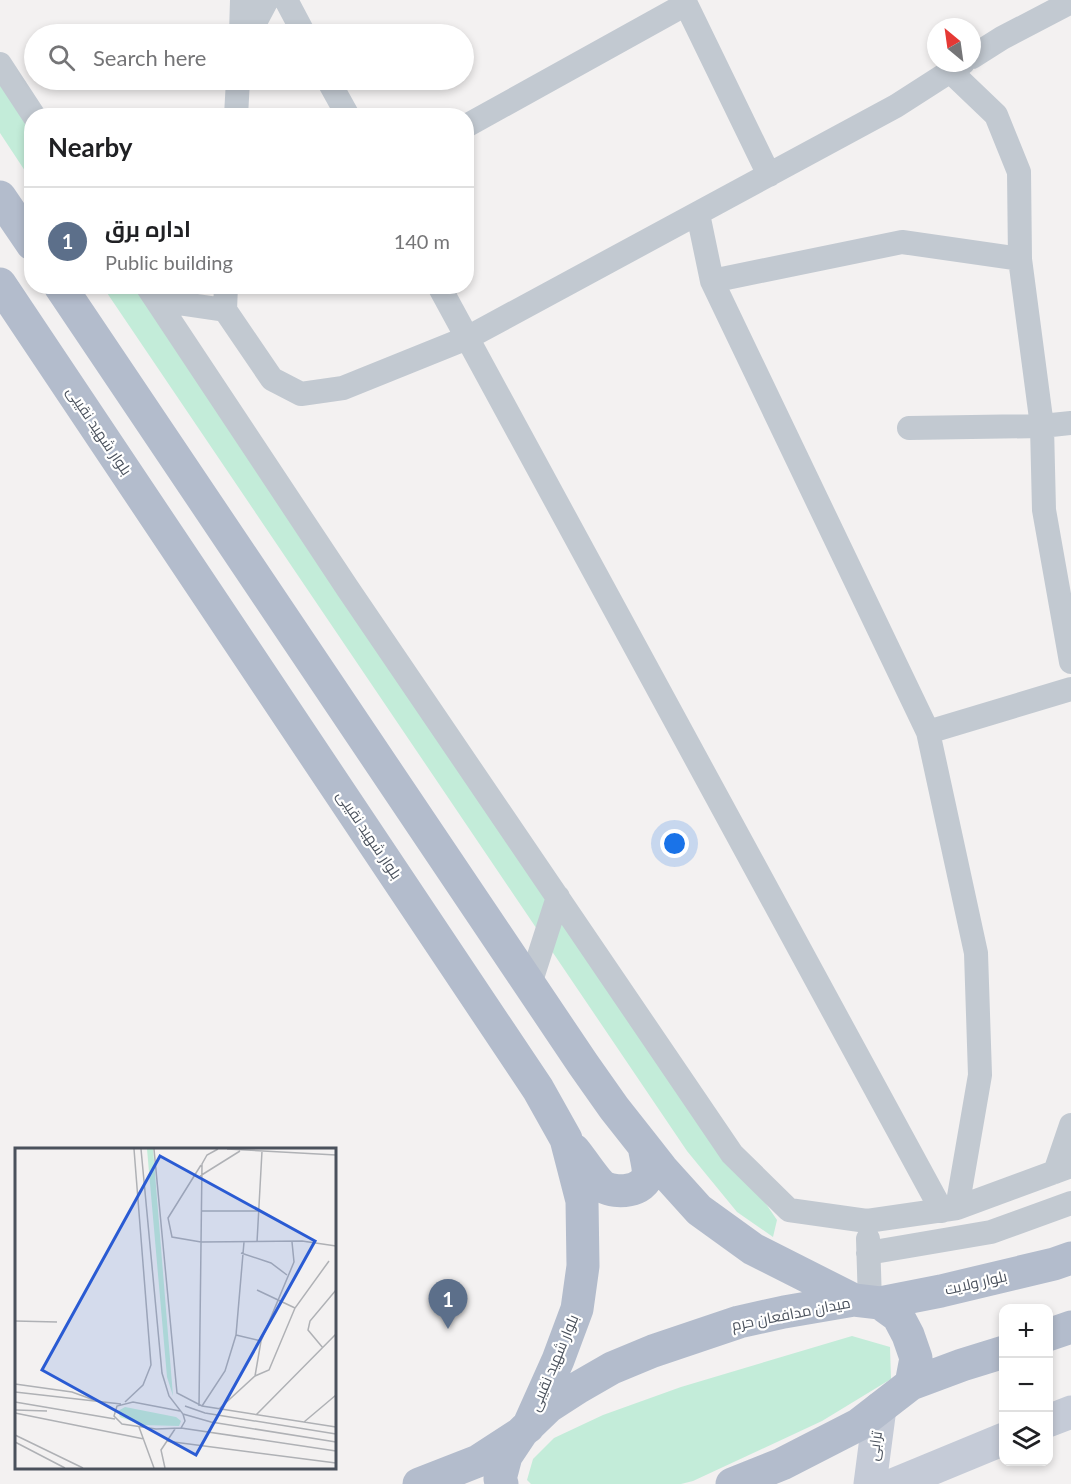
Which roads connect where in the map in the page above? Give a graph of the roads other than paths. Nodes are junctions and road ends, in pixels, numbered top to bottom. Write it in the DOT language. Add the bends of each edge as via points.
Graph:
graph roads {
  1 [pos="242,0"];
  2 [pos="267,0"];
  3 [pos="286,0"];
  4 [pos="685,2"];
  5 [pos="1071,2"];
  6 [pos="241,24"];
  7 [pos="254,24"];
  8 [pos="299,24"];
  9 [pos="981,51"];
  10 [pos="0,64"];
  11 [pos="948,72"];
  12 [pos="960,72"];
  13 [pos="237,90"];
  14 [pos="334,90"];
  15 [pos="29,108"];
  16 [pos="236,108"];
  17 [pos="344,108"];
  18 [pos="474,121"];
  19 [pos="769,175"];
  20 [pos="0,197"];
  21 [pos="698,214"];
  22 [pos="24,232"];
  23 [pos="1020,259"];
  24 [pos="712,281"];
  25 [pos="0,284"];
  26 [pos="65,294"];
  27 [pos="153,294"];
  28 [pos="167,294"];
  29 [pos="443,294"];
  30 [pos="226,298"];
  31 [pos="467,338"];
  32 [pos="1071,423"];
  33 [pos="1042,426"];
  34 [pos="909,428"];
  35 [pos="1071,662"];
  36 [pos="1071,688"];
  37 [pos="928,732"];
  38 [pos="558,897"];
  39 [pos="530,984"];
  40 [pos="1071,1125"];
  41 [pos="566,1139"];
  42 [pos="644,1146"];
  43 [pos="1063,1169"];
  44 [pos="1071,1203"];
  45 [pos="950,1210"];
  46 [pos="867,1221"];
  47 [pos="868,1253"];
  48 [pos="1071,1258"];
  49 [pos="868,1301"];
  50 [pos="1071,1327"];
  51 [pos="1053,1333"];
  52 [pos="999,1354"];
  53 [pos="911,1384"];
  54 [pos="880,1408"];
  55 [pos="1071,1412"];
  56 [pos="1053,1419"];
  57 [pos="525,1430"];
  58 [pos="999,1442"];
  59 [pos="419,1484"];
  60 [pos="502,1484"];
  61 [pos="732,1484"];
  62 [pos="870,1484"];
  63 [pos="895,1484"];
  1 -- 6 [label="street"];
  2 -- 7 [label="street"];
  3 -- 8 [label="street"];
  4 -- 18 [label="street"];
  4 -- 19 [label="street"];
  5 -- 9 [label="street"];
  10 -- 15 [label="street"];
  11 -- 19 [label="street" via="896,106"];
  12 -- 23 [label="street" via="996,115 1019,172"];
  13 -- 16 [label="street"];
  14 -- 17 [label="street"];
  19 -- 21 [label="street"];
  20 -- 22 [label="main road"];
  21 -- 24 [label="street"];
  21 -- 31 [label="street"];
  23 -- 24 [label="street" via="902,242"];
  23 -- 33 [label="street"];
  24 -- 37 [label="street"];
  25 -- 41 [label="main road, بلوار شهید نقیبی" via="538,1089"];
  26 -- 39 [label="main road"];
  27 -- 38 [label="street"];
  28 -- 30 [label="street"];
  29 -- 31 [label="street"];
  30 -- 31 [label="street" via="272,379 301,394 343,388"];
  31 -- 45 [label="street"];
  32 -- 33 [label="street"];
  33 -- 34 [label="street"];
  33 -- 35 [label="street" via="1044,510"];
  36 -- 37 [label="street"];
  37 -- 45 [label="street" via="976,953 980,1075"];
  38 -- 39 [label="street"];
  38 -- 46 [label="street" via="732,1154 789,1210"];
  39 -- 42 [label="main road"];
  40 -- 43 [label="street"];
  41 -- 42 [label="main road" via="602,1186 619,1192 633,1190 648,1174"];
  41 -- 57 [label="main road, بلوار شهید نقیبی" via="582,1201 583,1266 577,1310"];
  42 -- 49 [label="main road" via="699,1210 753,1249"];
  43 -- 45 [label="street"];
  44 -- 47 [label="street" via="991,1232"];
  45 -- 46 [label="street"];
  46 -- 47 [label="street"];
  47 -- 49 [label="street"];
  48 -- 49 [label="main road, بلوار ولایت" via="941,1292"];
  49 -- 53 [label="main road" via="898,1316 908,1335 916,1358"];
  49 -- 57 [label="main road, میدان مدافعان حرم" via="739,1322 653,1351 579,1387 549,1407"];
  50 -- 51 [label="main road"];
  52 -- 53 [label="main road"];
  53 -- 54 [label="main road"];
  54 -- 61 [label="main road" via="858,1425 782,1464"];
  54 -- 62 [label="street, ترابی"];
  55 -- 56 [label="street"];
  57 -- 59 [label="main road" via="478,1461"];
  57 -- 60 [label="main road, میدان مدافعان حرم" via="506,1456"];
  58 -- 63 [label="street"];
}
